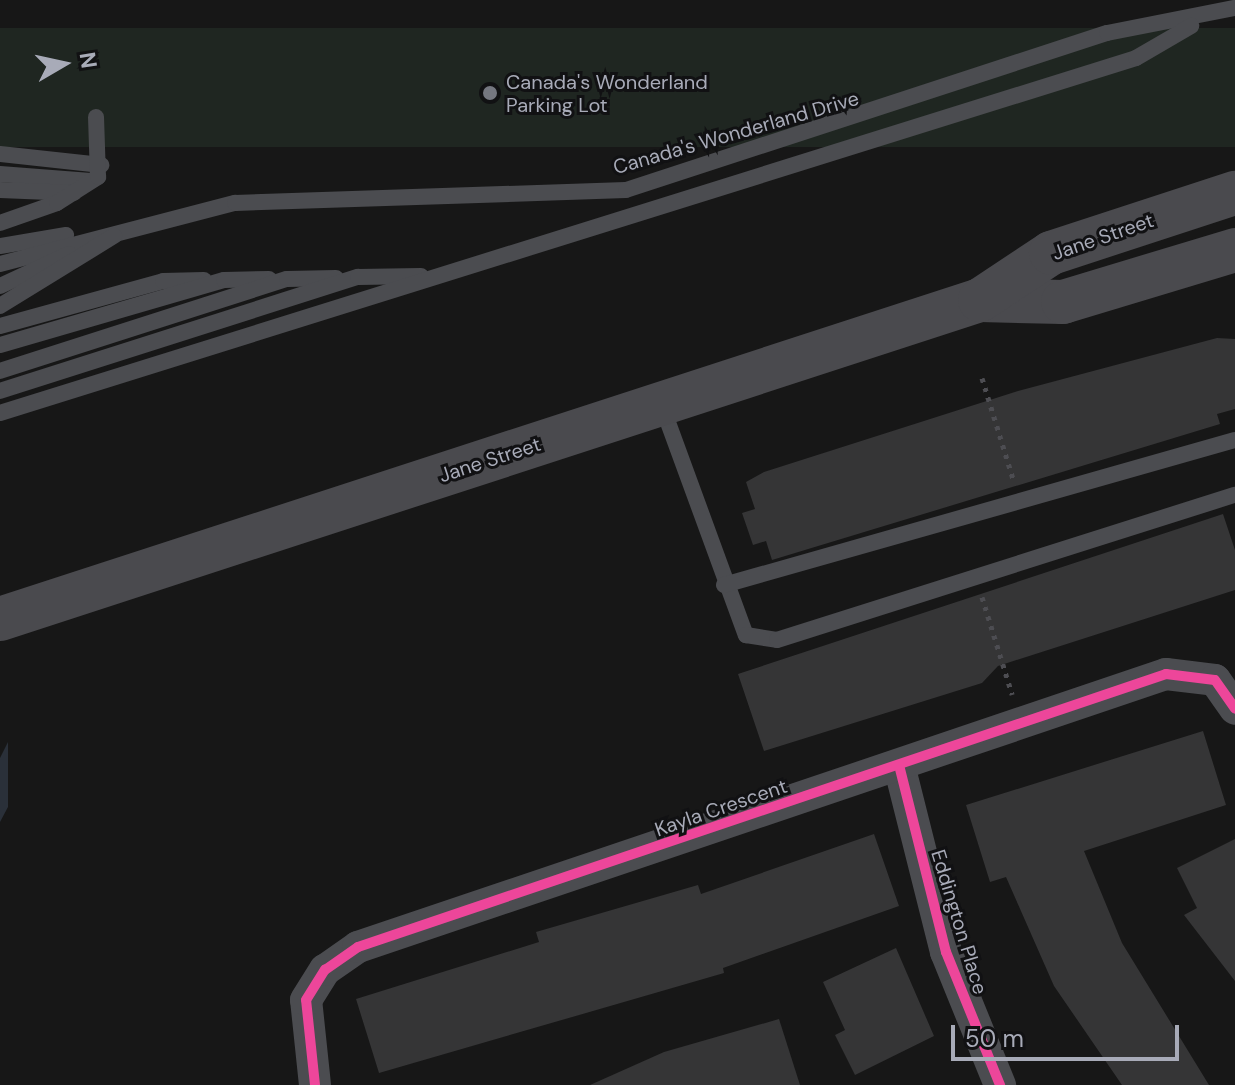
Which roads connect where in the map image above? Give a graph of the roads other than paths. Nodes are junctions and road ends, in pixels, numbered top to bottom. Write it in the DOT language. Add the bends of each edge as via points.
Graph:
graph roads {
  1 [pos="1235,8"];
  2 [pos="1199,21"];
  3 [pos="96,117"];
  4 [pos="0,154"];
  5 [pos="101,165"];
  6 [pos="0,174"];
  7 [pos="91,181"];
  8 [pos="0,190"];
  9 [pos="74,193"];
  10 [pos="1235,193"];
  11 [pos="34,211"];
  12 [pos="0,213"];
  13 [pos="0,223"];
  14 [pos="132,224"];
  15 [pos="0,246"];
  16 [pos="1235,250"];
  17 [pos="0,264"];
  18 [pos="441,276"];
  19 [pos="358,277"];
  20 [pos="287,279"];
  21 [pos="224,280"];
  22 [pos="0,286"];
  23 [pos="980,300"];
  24 [pos="0,306"];
  25 [pos="0,326"];
  26 [pos="0,345"];
  27 [pos="0,371"];
  28 [pos="0,391"];
  29 [pos="662,404"];
  30 [pos="0,413"];
  31 [pos="1235,440"];
  32 [pos="1235,495"];
  33 [pos="724,585"];
  34 [pos="0,619"];
  35 [pos="1235,709"];
  36 [pos="899,765"];
  37 [pos="992,1081"];
  38 [pos="315,1085"];
  1 -- 2 [label="lane, Canada's Wonderland Drive"];
  2 -- 14 [label="lane, Canada's Wonderland Drive" via="1107,33 626,190 235,203"];
  2 -- 18 [label="lane" via="1136,58"];
  3 -- 5 [label="lane"];
  4 -- 5 [label="lane"];
  5 -- 7 [label="lane"];
  6 -- 7 [label="lane"];
  7 -- 9 [label="lane"];
  8 -- 9 [label="lane"];
  9 -- 11 [label="lane"];
  10 -- 23 [label="main road, Jane Street" via="1051,253"];
  11 -- 12 [label="lane"];
  11 -- 13 [label="lane"];
  14 -- 15 [label="lane"];
  14 -- 17 [label="lane, Canada's Wonderland Drive"];
  14 -- 22 [label="lane"];
  14 -- 24 [label="lane"];
  16 -- 23 [label="main road, Jane Street" via="1063,302"];
  18 -- 19 [label="lane"];
  18 -- 30 [label="lane"];
  19 -- 20 [label="lane"];
  19 -- 28 [label="lane"];
  20 -- 21 [label="lane"];
  20 -- 27 [label="lane"];
  21 -- 25 [label="lane" via="163,281"];
  21 -- 26 [label="lane"];
  23 -- 29 [label="main road, Jane Street"];
  29 -- 33 [label="lane"];
  29 -- 34 [label="main road, Jane Street"];
  31 -- 33 [label="lane"];
  32 -- 33 [label="lane" via="777,640 746,635"];
  35 -- 36 [label="street, Kayla Crescent" via="1215,680 1166,674"];
  36 -- 37 [label="street, Eddington Place" via="942,939"];
  36 -- 38 [label="street, Kayla Crescent" via="358,947 325,970 306,1000"];
}
